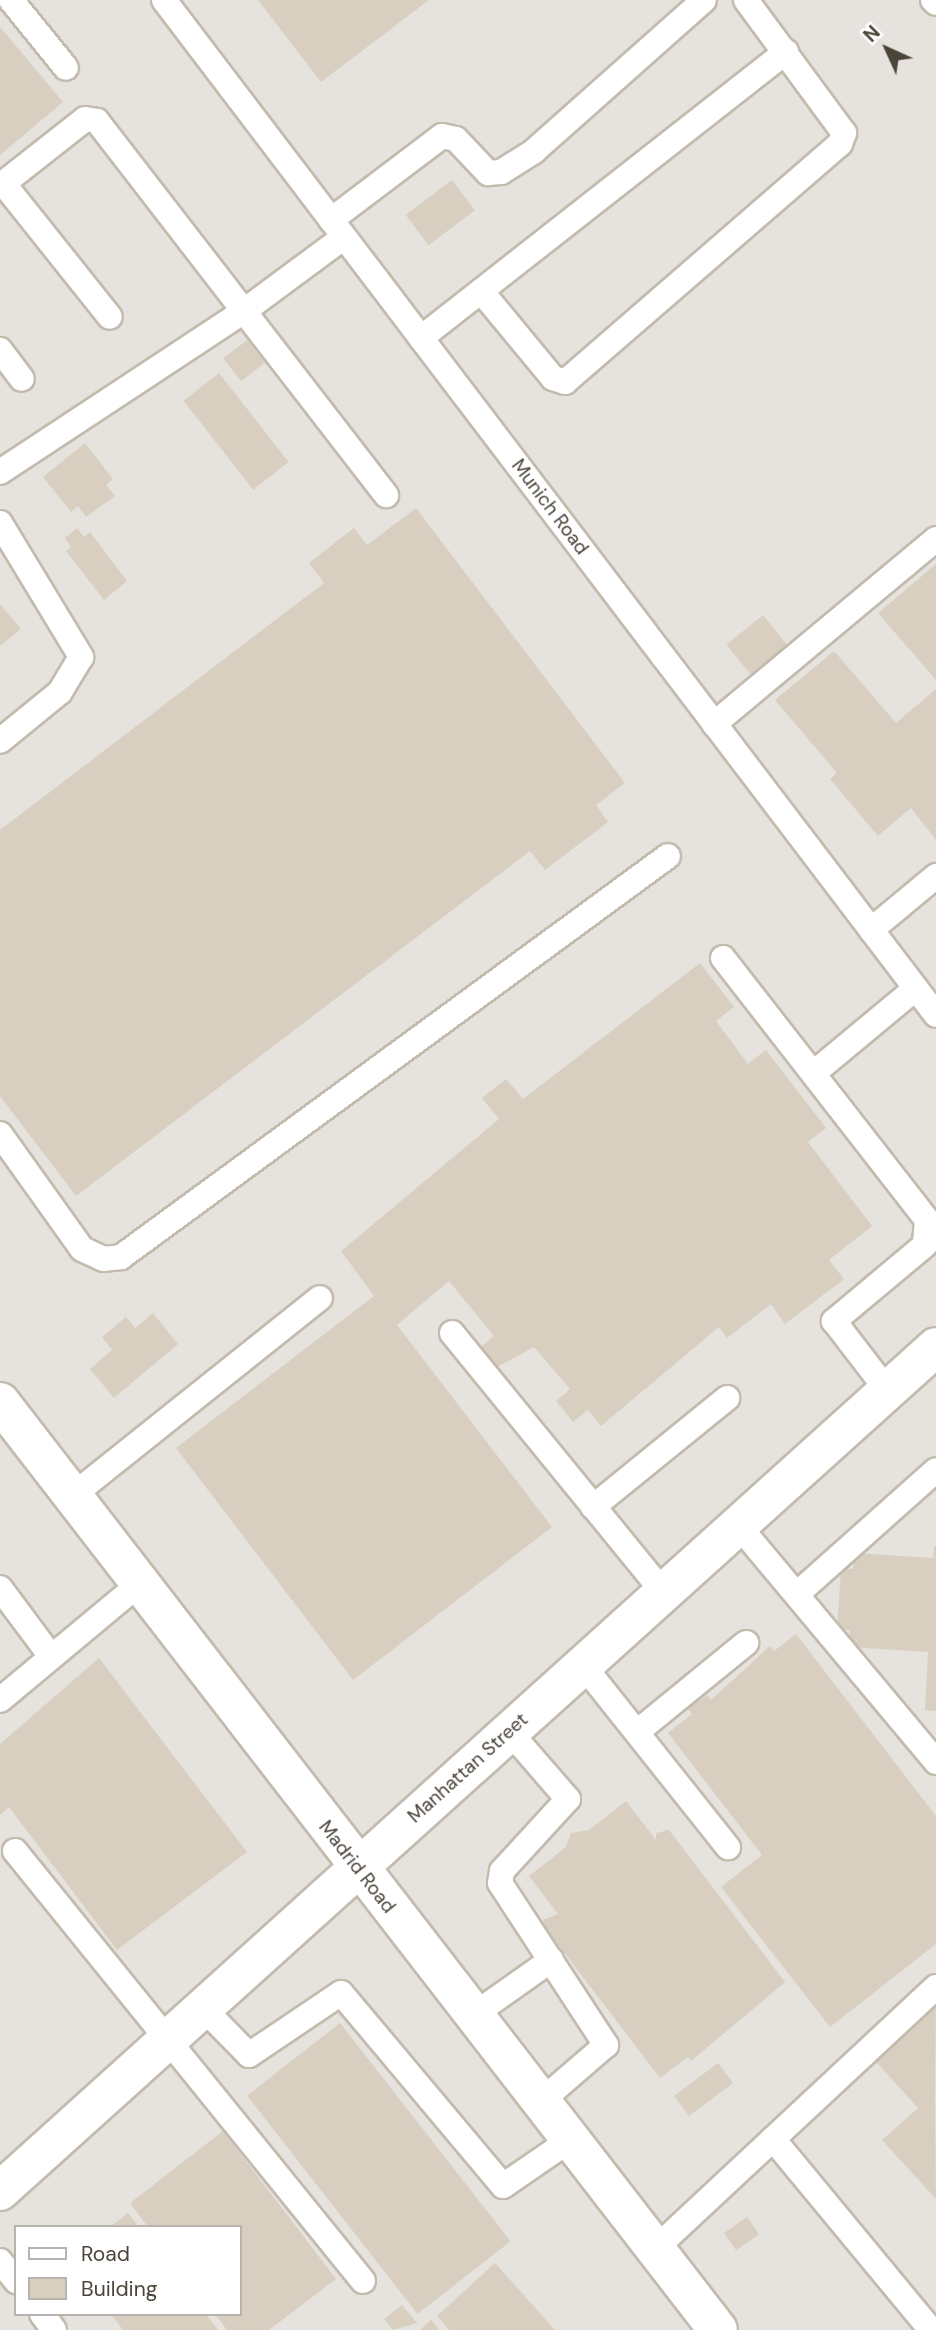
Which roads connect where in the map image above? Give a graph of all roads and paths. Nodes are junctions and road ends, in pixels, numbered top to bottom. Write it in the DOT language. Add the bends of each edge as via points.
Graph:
graph roads {
  1 [pos="11,0"];
  2 [pos="164,0"];
  3 [pos="704,0"];
  4 [pos="746,0"];
  5 [pos="786,52"];
  6 [pos="66,68"];
  7 [pos="1,184"];
  8 [pos="338,228"];
  9 [pos="481,291"];
  10 [pos="244,311"];
  11 [pos="110,317"];
  12 [pos="421,338"];
  13 [pos="0,350"];
  14 [pos="22,379"];
  15 [pos="0,472"];
  16 [pos="386,495"];
  17 [pos="0,523"];
  18 [pos="936,539"];
  19 [pos="714,724"];
  20 [pos="0,741"];
  21 [pos="668,856"];
  22 [pos="936,876"];
  23 [pos="871,930"];
  24 [pos="723,958"];
  25 [pos="916,988"];
  26 [pos="936,1015"];
  27 [pos="815,1072"];
  28 [pos="0,1134"];
  29 [pos="320,1298"];
  30 [pos="452,1334"];
  31 [pos="936,1347"];
  32 [pos="887,1390"];
  33 [pos="727,1398"];
  34 [pos="0,1402"];
  35 [pos="936,1470"];
  36 [pos="72,1496"];
  37 [pos="593,1507"];
  38 [pos="738,1525"];
  39 [pos="139,1584"];
  40 [pos="0,1588"];
  41 [pos="663,1592"];
  42 [pos="797,1594"];
  43 [pos="746,1643"];
  44 [pos="50,1655"];
  45 [pos="583,1665"];
  46 [pos="0,1700"];
  47 [pos="509,1731"];
  48 [pos="636,1732"];
  49 [pos="936,1762"];
  50 [pos="728,1847"];
  51 [pos="15,1851"];
  52 [pos="357,1868"];
  53 [pos="551,1960"];
  54 [pos="936,1987"];
  55 [pos="202,2007"];
  56 [pos="472,2015"];
  57 [pos="169,2038"];
  58 [pos="540,2102"];
  59 [pos="773,2139"];
  60 [pos="570,2140"];
  61 [pos="0,2191"];
  62 [pos="655,2249"];
  63 [pos="0,2261"];
  64 [pos="14,2278"];
  65 [pos="363,2281"];
  66 [pos="718,2330"];
  67 [pos="931,2330"];
  1 -- 6 [label="lane"];
  2 -- 8 [label="lane, Munich Road"];
  3 -- 8 [label="lane" via="534,151 501,172 488,173 456,139 442,136"];
  4 -- 5 [label="lane"];
  5 -- 9 [label="lane"];
  5 -- 9 [label="lane" via="844,134 840,144 565,382 553,378"];
  7 -- 10 [label="lane" via="91,118"];
  7 -- 11 [label="lane"];
  8 -- 10 [label="lane"];
  8 -- 12 [label="lane, Munich Road"];
  9 -- 12 [label="lane"];
  10 -- 15 [label="lane"];
  10 -- 16 [label="lane"];
  12 -- 19 [label="lane, Munich Road"];
  13 -- 14 [label="lane"];
  17 -- 20 [label="lane" via="82,657 60,692"];
  18 -- 19 [label="lane"];
  19 -- 23 [label="lane, Munich Road"];
  21 -- 28 [label="lane" via="121,1257 103,1259 82,1249"];
  22 -- 23 [label="lane"];
  23 -- 25 [label="lane, Munich Road"];
  24 -- 27 [label="lane"];
  25 -- 26 [label="lane, Munich Road"];
  25 -- 27 [label="lane"];
  27 -- 32 [label="lane" via="930,1230 925,1245 834,1321"];
  29 -- 36 [label="lane"];
  30 -- 37 [label="lane"];
  31 -- 32 [label="street, Manhattan Street"];
  32 -- 38 [label="street, Manhattan Street"];
  33 -- 37 [label="lane"];
  34 -- 36 [label="street, Madrid Road"];
  35 -- 42 [label="lane"];
  36 -- 39 [label="street, Madrid Road"];
  37 -- 41 [label="lane"];
  38 -- 41 [label="street, Manhattan Street"];
  38 -- 42 [label="lane"];
  39 -- 44 [label="lane"];
  39 -- 52 [label="street, Madrid Road"];
  40 -- 44 [label="lane"];
  41 -- 45 [label="street, Manhattan Street"];
  42 -- 49 [label="lane"];
  43 -- 48 [label="lane"];
  44 -- 46 [label="lane"];
  45 -- 47 [label="street, Manhattan Street"];
  45 -- 48 [label="lane"];
  47 -- 52 [label="street, Manhattan Street"];
  47 -- 53 [label="lane" via="568,1799 499,1878"];
  48 -- 50 [label="lane"];
  51 -- 57 [label="lane"];
  52 -- 55 [label="street, Manhattan Street"];
  52 -- 56 [label="street, Madrid Road"];
  53 -- 56 [label="lane"];
  53 -- 58 [label="lane" via="606,2045"];
  54 -- 59 [label="lane"];
  55 -- 57 [label="street, Manhattan Street"];
  55 -- 60 [label="lane" via="249,2055 340,1992 503,2186"];
  56 -- 58 [label="street, Madrid Road"];
  57 -- 61 [label="street, Manhattan Street"];
  57 -- 65 [label="lane"];
  58 -- 60 [label="street, Madrid Road"];
  59 -- 62 [label="lane"];
  59 -- 67 [label="lane"];
  60 -- 62 [label="street, Madrid Road"];
  62 -- 66 [label="street, Madrid Road"];
  63 -- 64 [label="lane"];
}
